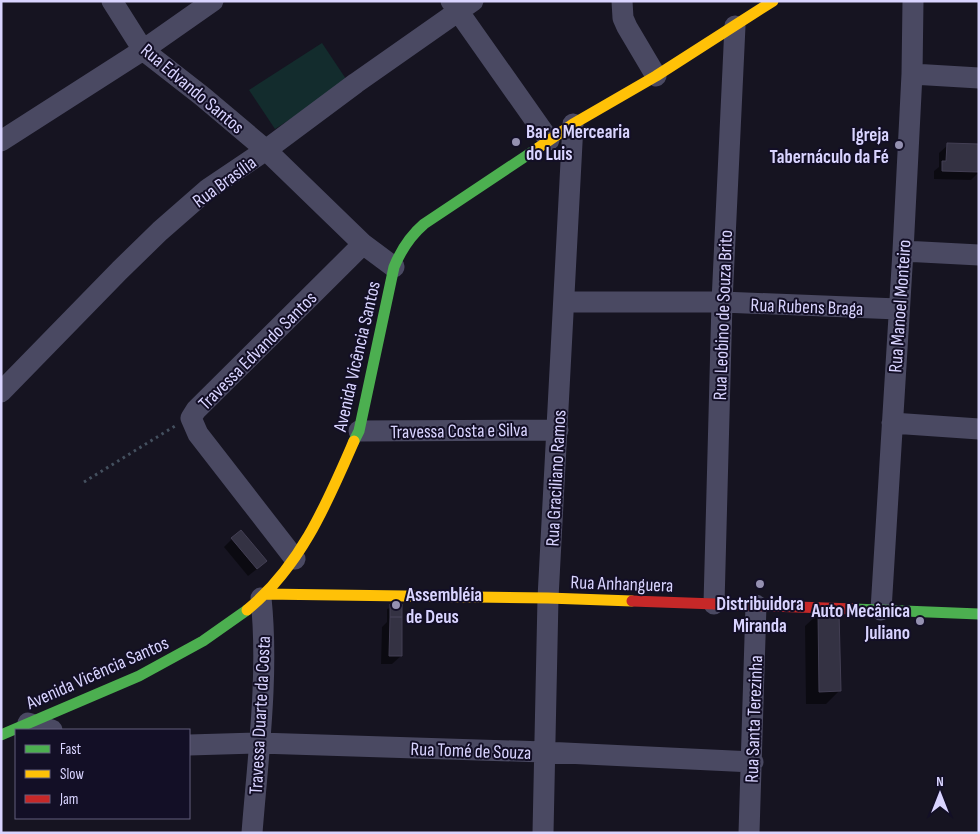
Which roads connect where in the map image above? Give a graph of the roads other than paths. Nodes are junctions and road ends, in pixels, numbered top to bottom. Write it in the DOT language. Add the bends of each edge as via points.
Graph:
graph roads {
  1 [pos="112,1"];
  2 [pos="213,1"];
  3 [pos="622,1"];
  4 [pos="774,1"];
  5 [pos="913,1"];
  6 [pos="461,5"];
  7 [pos="735,26"];
  8 [pos="143,50"];
  9 [pos="912,74"];
  10 [pos="656,76"];
  11 [pos="979,78"];
  12 [pos="573,124"];
  13 [pos="549,140"];
  14 [pos="1,141"];
  15 [pos="266,150"];
  16 [pos="363,244"];
  17 [pos="903,252"];
  18 [pos="979,256"];
  19 [pos="394,267"];
  20 [pos="565,302"];
  21 [pos="722,302"];
  22 [pos="898,309"];
  23 [pos="1,392"];
  24 [pos="892,423"];
  25 [pos="979,429"];
  26 [pos="558,430"];
  27 [pos="359,431"];
  28 [pos="295,560"];
  29 [pos="263,596"];
  30 [pos="548,598"];
  31 [pos="714,604"];
  32 [pos="756,605"];
  33 [pos="881,610"];
  34 [pos="979,614"];
  35 [pos="28,723"];
  36 [pos="49,729"];
  37 [pos="1,735"];
  38 [pos="260,743"];
  39 [pos="190,745"];
  40 [pos="544,752"];
  41 [pos="753,762"];
  42 [pos="252,833"];
  43 [pos="543,833"];
  44 [pos="750,833"];
  1 -- 8 [label="street, Rua Edvando Santos"];
  2 -- 8 [label="street"];
  3 -- 10 [label="street" via="627,28"];
  4 -- 7 [label="street, Avenida Vicência Santos"];
  5 -- 9 [label="street, Rua Manoel Monteiro"];
  6 -- 13 [label="street"];
  6 -- 15 [label="street, Rua Brasília"];
  7 -- 10 [label="street, Avenida Vicência Santos"];
  7 -- 21 [label="street, Rua Leobino de Souza Brito"];
  8 -- 14 [label="street"];
  8 -- 15 [label="street, Rua Edvando Santos"];
  9 -- 11 [label="street"];
  9 -- 17 [label="street, Rua Manoel Monteiro"];
  10 -- 12 [label="street, Avenida Vicência Santos"];
  12 -- 13 [label="street, Avenida Vicência Santos"];
  12 -- 20 [label="street, Rua Graciliano Ramos"];
  13 -- 19 [label="street, Avenida Vicência Santos" via="424,224 407,239"];
  15 -- 16 [label="street, Rua Edvando Santos"];
  15 -- 23 [label="street, Rua Brasília" via="208,189 160,231"];
  16 -- 19 [label="street, Rua Edvando Santos"];
  16 -- 28 [label="street, Travessa Edvando Santos" via="192,415 198,434"];
  17 -- 18 [label="street"];
  17 -- 22 [label="street, Rua Manoel Monteiro"];
  19 -- 27 [label="street, Avenida Vicência Santos"];
  20 -- 21 [label="street, Rua Rubens Braga"];
  20 -- 26 [label="street, Rua Graciliano Ramos"];
  21 -- 22 [label="street, Rua Rubens Braga"];
  21 -- 31 [label="street, Rua Leobino de Souza Brito"];
  22 -- 24 [label="street, Rua Manoel Monteiro"];
  24 -- 25 [label="street"];
  24 -- 33 [label="street, Rua Manoel Monteiro"];
  26 -- 27 [label="street, Travessa Costa e Silva"];
  26 -- 30 [label="street, Rua Graciliano Ramos"];
  27 -- 28 [label="street, Avenida Vicência Santos" via="322,514"];
  28 -- 29 [label="street, Avenida Vicência Santos"];
  29 -- 30 [label="street, Rua Anhanguera"];
  29 -- 35 [label="street, Avenida Vicência Santos" via="203,641 139,676"];
  29 -- 38 [label="street, Travessa Duarte da Costa" via="265,637"];
  30 -- 31 [label="street, Rua Anhanguera"];
  30 -- 40 [label="street, Rua Graciliano Ramos"];
  31 -- 32 [label="street, Rua Anhanguera"];
  32 -- 33 [label="street, Rua Anhanguera"];
  32 -- 41 [label="street, Rua Santa Terezinha"];
  33 -- 34 [label="street, Rua Anhanguera"];
  35 -- 36 [label="street"];
  35 -- 37 [label="street, Avenida Vicência Santos"];
  38 -- 39 [label="street, Rua Tomé de Souza"];
  38 -- 40 [label="street, Rua Tomé de Souza"];
  38 -- 42 [label="street, Travessa Duarte da Costa"];
  40 -- 41 [label="street, Rua Tomé de Souza"];
  40 -- 43 [label="street, Rua Graciliano Ramos"];
  41 -- 44 [label="street, Rua Santa Terezinha"];
}
